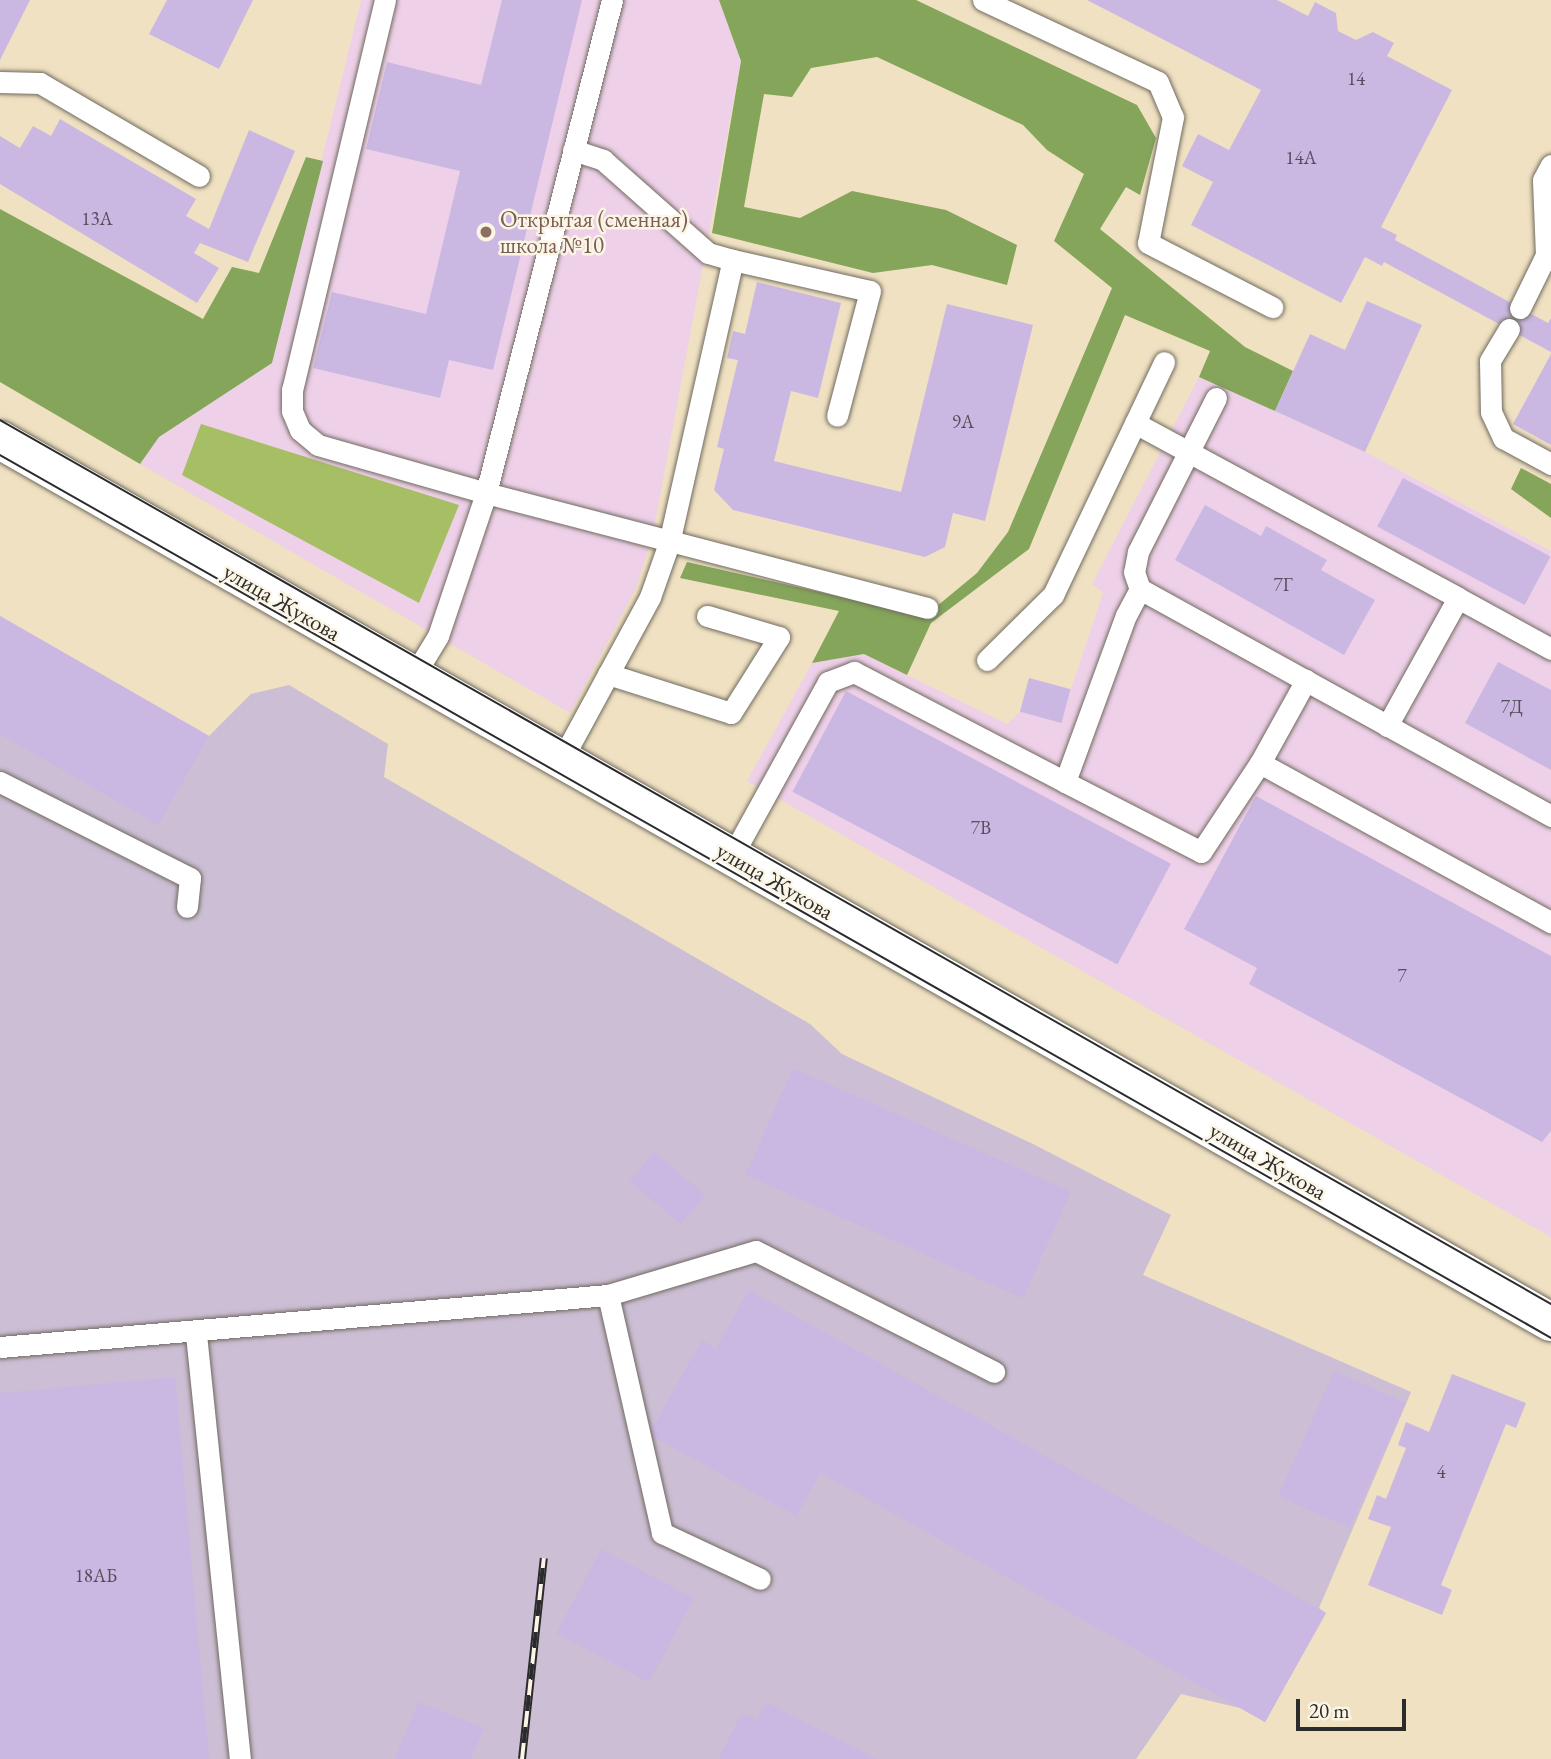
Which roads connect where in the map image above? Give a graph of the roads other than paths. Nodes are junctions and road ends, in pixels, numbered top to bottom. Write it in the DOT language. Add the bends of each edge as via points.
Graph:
graph roads {
  1 [pos="385,0"];
  2 [pos="612,0"];
  3 [pos="983,0"];
  4 [pos="0,82"];
  5 [pos="573,150"];
  6 [pos="1551,165"];
  7 [pos="199,176"];
  8 [pos="733,260"];
  9 [pos="1272,307"];
  10 [pos="1520,308"];
  11 [pos="1509,330"];
  12 [pos="1164,362"];
  13 [pos="1216,398"];
  14 [pos="837,416"];
  15 [pos="1135,423"];
  16 [pos="0,440"];
  17 [pos="1188,453"];
  18 [pos="1551,464"];
  19 [pos="486,493"];
  20 [pos="669,543"];
  21 [pos="1140,589"];
  22 [pos="1458,598"];
  23 [pos="927,608"];
  24 [pos="706,616"];
  25 [pos="1551,649"];
  26 [pos="987,660"];
  27 [pos="608,674"];
  28 [pos="414,677"];
  29 [pos="1306,680"];
  30 [pos="1387,726"];
  31 [pos="561,761"];
  32 [pos="1260,763"];
  33 [pos="0,782"];
  34 [pos="1065,782"];
  35 [pos="1551,816"];
  36 [pos="732,856"];
  37 [pos="187,907"];
  38 [pos="1551,922"];
  39 [pos="608,1295"];
  40 [pos="1551,1322"];
  41 [pos="196,1334"];
  42 [pos="0,1347"];
  43 [pos="994,1372"];
  44 [pos="760,1578"];
  45 [pos="240,1759"];
  1 -- 19 [label="lane" via="292,388 292,411 300,430 318,444"];
  2 -- 5 [label="lane"];
  3 -- 9 [label="lane" via="1158,82 1173,117 1148,243"];
  4 -- 7 [label="lane" via="40,83"];
  5 -- 8 [label="lane" via="603,160 708,253"];
  5 -- 19 [label="lane"];
  6 -- 10 [label="lane" via="1543,180 1546,255"];
  8 -- 14 [label="lane" via="870,291"];
  8 -- 20 [label="lane"];
  11 -- 18 [label="lane" via="1490,362 1491,412 1503,438"];
  12 -- 15 [label="lane"];
  13 -- 17 [label="lane"];
  15 -- 17 [label="lane"];
  15 -- 26 [label="lane" via="1053,595"];
  16 -- 28 [label="street, улица Жукова"];
  17 -- 21 [label="lane" via="1138,552 1133,572"];
  17 -- 22 [label="lane"];
  19 -- 20 [label="lane"];
  19 -- 28 [label="lane" via="439,636"];
  20 -- 23 [label="lane"];
  20 -- 27 [label="lane" via="650,597"];
  21 -- 29 [label="lane"];
  21 -- 34 [label="lane" via="1126,615"];
  22 -- 25 [label="lane"];
  22 -- 30 [label="lane"];
  24 -- 27 [label="lane" via="779,636 731,713"];
  27 -- 31 [label="lane"];
  28 -- 31 [label="street, улица Жукова"];
  29 -- 30 [label="lane"];
  29 -- 32 [label="lane"];
  30 -- 35 [label="lane"];
  31 -- 36 [label="street, улица Жукова"];
  32 -- 34 [label="lane" via="1201,852"];
  32 -- 38 [label="lane"];
  33 -- 37 [label="lane" via="190,878"];
  34 -- 36 [label="lane" via="854,672 828,682"];
  36 -- 40 [label="street, улица Жукова"];
  39 -- 41 [label="lane"];
  39 -- 43 [label="lane" via="756,1251"];
  39 -- 44 [label="lane" via="662,1533"];
  41 -- 42 [label="lane"];
  41 -- 45 [label="lane"];
}
